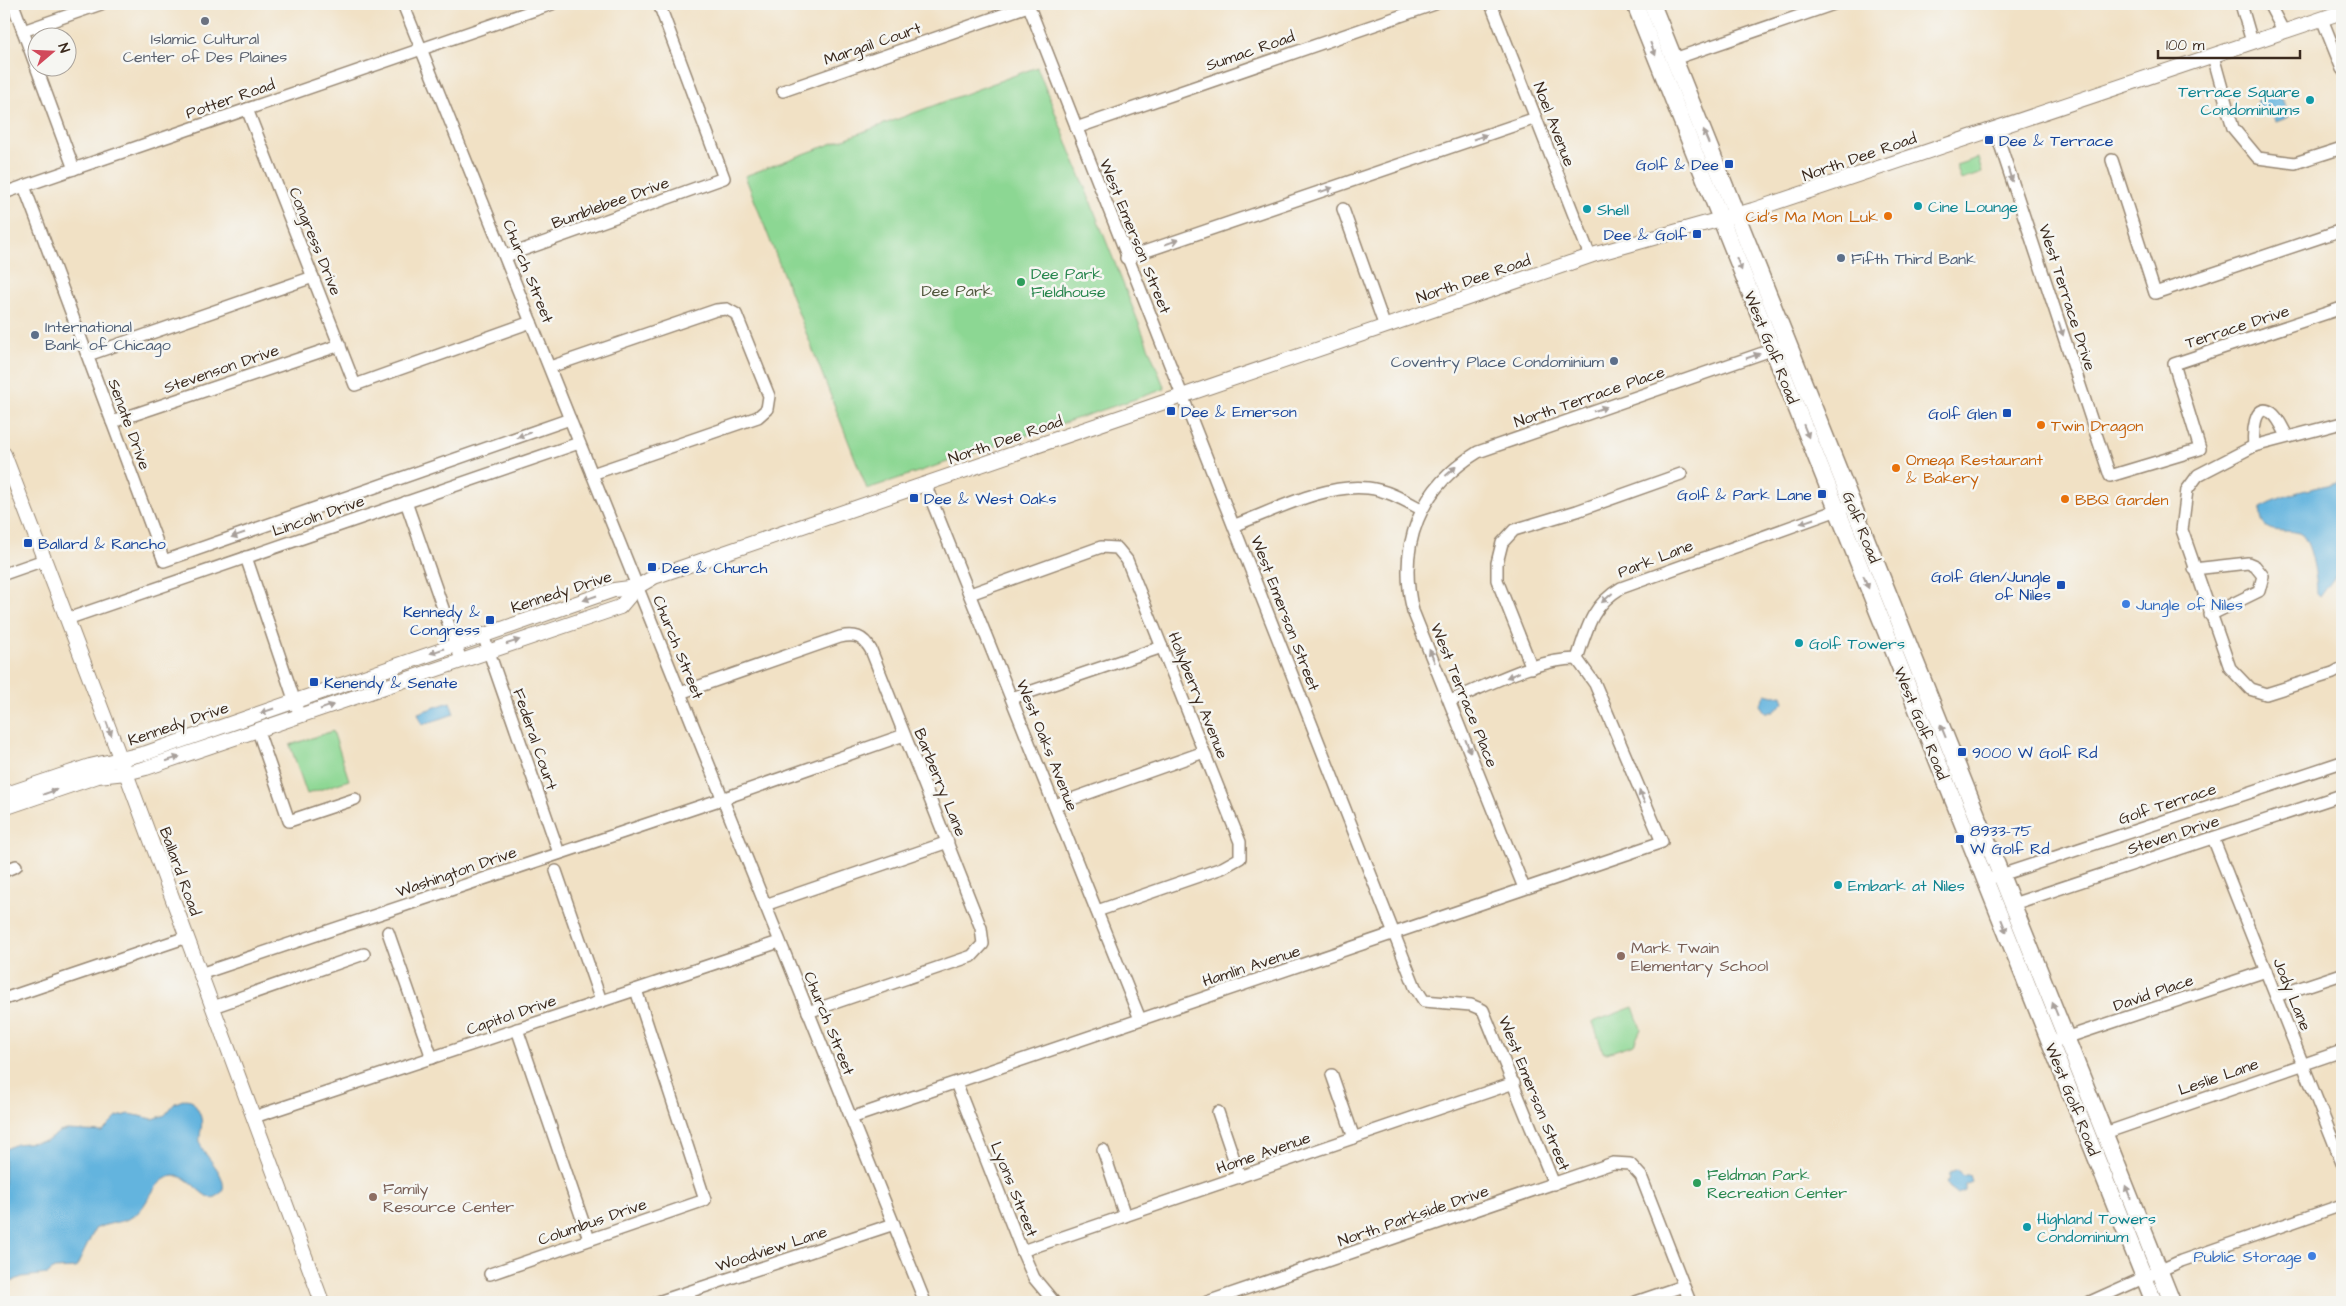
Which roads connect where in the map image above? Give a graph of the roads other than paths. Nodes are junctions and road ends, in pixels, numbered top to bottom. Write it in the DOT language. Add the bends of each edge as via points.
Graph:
graph roads {
  1 [pos="13,4"];
  2 [pos="101,4"];
  3 [pos="403,4"];
  4 [pos="552,4"];
  5 [pos="659,4"];
  6 [pos="1436,4"];
  7 [pos="1490,4"];
  8 [pos="1634,4"];
  9 [pos="1652,4"];
  10 [pos="1834,4"];
  11 [pos="2241,4"];
  12 [pos="2269,4"];
  13 [pos="1028,5"];
  14 [pos="2342,12"];
  15 [pos="2322,19"];
  16 [pos="23,31"];
  17 [pos="2284,32"];
  18 [pos="2252,42"];
  19 [pos="422,49"];
  20 [pos="2213,56"];
  21 [pos="1674,59"];
  22 [pos="2342,69"];
  23 [pos="783,91"];
  24 [pos="246,109"];
  25 [pos="1536,118"];
  26 [pos="1076,128"];
  27 [pos="1995,129"];
  28 [pos="2342,148"];
  29 [pos="2112,160"];
  30 [pos="74,168"];
  31 [pos="24,186"];
  32 [pos="4,193"];
  33 [pos="1343,208"];
  34 [pos="1737,214"];
  35 [pos="1720,218"];
  36 [pos="2342,230"];
  37 [pos="506,256"];
  38 [pos="1590,256"];
  39 [pos="1126,258"];
  40 [pos="313,277"];
  41 [pos="2342,308"];
  42 [pos="531,322"];
  43 [pos="1385,327"];
  44 [pos="1789,344"];
  45 [pos="340,345"];
  46 [pos="1773,350"];
  47 [pos="88,355"];
  48 [pos="550,367"];
  49 [pos="1182,396"];
  50 [pos="1813,406"];
  51 [pos="570,420"];
  52 [pos="112,422"];
  53 [pos="2342,422"];
  54 [pos="2287,436"];
  55 [pos="579,443"];
  56 [pos="2254,446"];
  57 [pos="4,454"];
  58 [pos="592,474"];
  59 [pos="1681,474"];
  60 [pos="2110,476"];
  61 [pos="926,484"];
  62 [pos="406,502"];
  63 [pos="1853,504"];
  64 [pos="1421,509"];
  65 [pos="1837,510"];
  66 [pos="1234,525"];
  67 [pos="246,557"];
  68 [pos="44,560"];
  69 [pos="164,561"];
  70 [pos="2194,569"];
  71 [pos="4,574"];
  72 [pos="637,587"];
  73 [pos="970,594"];
  74 [pos="2210,615"];
  75 [pos="67,619"];
  76 [pos="483,635"];
  77 [pos="456,645"];
  78 [pos="1162,647"];
  79 [pos="1910,648"];
  80 [pos="488,651"];
  81 [pos="1577,659"];
  82 [pos="461,660"];
  83 [pos="1532,668"];
  84 [pos="2342,668"];
  85 [pos="680,692"];
  86 [pos="1012,698"];
  87 [pos="295,701"];
  88 [pos="1450,701"];
  89 [pos="300,716"];
  90 [pos="258,731"];
  91 [pos="904,735"];
  92 [pos="1204,752"];
  93 [pos="2342,762"];
  94 [pos="124,767"];
  95 [pos="4,795"];
  96 [pos="2342,795"];
  97 [pos="355,799"];
  98 [pos="722,799"];
  99 [pos="1055,805"];
  100 [pos="4,808"];
  101 [pos="2213,838"];
  102 [pos="948,842"];
  103 [pos="559,853"];
  104 [pos="16,866"];
  105 [pos="4,871"];
  106 [pos="556,871"];
  107 [pos="2001,875"];
  108 [pos="1986,880"];
  109 [pos="1524,888"];
  110 [pos="2013,904"];
  111 [pos="765,905"];
  112 [pos="1097,911"];
  113 [pos="388,932"];
  114 [pos="1394,934"];
  115 [pos="187,937"];
  116 [pos="779,942"];
  117 [pos="364,954"];
  118 [pos="2266,971"];
  119 [pos="200,974"];
  120 [pos="2342,974"];
  121 [pos="636,990"];
  122 [pos="2276,996"];
  123 [pos="4,998"];
  124 [pos="601,1001"];
  125 [pos="213,1006"];
  126 [pos="808,1012"];
  127 [pos="1140,1019"];
  128 [pos="517,1029"];
  129 [pos="2067,1038"];
  130 [pos="2050,1042"];
  131 [pos="2342,1051"];
  132 [pos="432,1058"];
  133 [pos="2303,1064"];
  134 [pos="1332,1075"];
  135 [pos="956,1083"];
  136 [pos="1514,1084"];
  137 [pos="1218,1112"];
  138 [pos="254,1118"];
  139 [pos="850,1118"];
  140 [pos="2105,1133"];
  141 [pos="1354,1138"];
  142 [pos="1103,1150"];
  143 [pos="2342,1163"];
  144 [pos="1240,1176"];
  145 [pos="1554,1184"];
  146 [pos="2342,1205"];
  147 [pos="1125,1216"];
  148 [pos="894,1224"];
  149 [pos="589,1239"];
  150 [pos="1022,1251"];
  151 [pos="2160,1272"];
  152 [pos="490,1274"];
  153 [pos="2145,1279"];
  154 [pos="1683,1286"];
  155 [pos="322,1302"];
  156 [pos="658,1302"];
  157 [pos="925,1302"];
  158 [pos="1054,1302"];
  159 [pos="1208,1302"];
  160 [pos="1636,1302"];
  161 [pos="1690,1302"];
  162 [pos="2090,1302"];
  163 [pos="2154,1302"];
  164 [pos="2172,1302"];
  1 -- 16 [label="street"];
  2 -- 16 [label="street"];
  3 -- 19 [label="street, Church Street"];
  4 -- 19 [label="street, Potter Road"];
  5 -- 37 [label="street, Bumblebee Drive" via="724,178"];
  6 -- 26 [label="street, Sumac Road"];
  7 -- 25 [label="street, Noel Avenue"];
  8 -- 35 [label="main road, West Golf Road, one-way"];
  9 -- 21 [label="main road, West Golf Road"];
  10 -- 21 [label="street"];
  11 -- 18 [label="street"];
  12 -- 17 [label="street"];
  13 -- 23 [label="street, Margail Court"];
  13 -- 26 [label="street, West Emerson Street"];
  14 -- 15 [label="street, North Dee Road"];
  15 -- 17 [label="street, North Dee Road"];
  15 -- 22 [label="street"];
  16 -- 30 [label="street"];
  17 -- 18 [label="street, North Dee Road"];
  18 -- 20 [label="street, North Dee Road"];
  19 -- 24 [label="street, Potter Road"];
  19 -- 37 [label="street, Church Street"];
  20 -- 27 [label="street, North Dee Road"];
  20 -- 28 [label="street" via="2233,128 2258,158 2296,163"];
  34 -- 21 [label="main road, West Golf Road, one-way"];
  24 -- 30 [label="street, Potter Road"];
  24 -- 40 [label="street, Congress Drive"];
  25 -- 38 [label="street, Noel Avenue"];
  39 -- 25 [label="street, one-way"];
  26 -- 39 [label="street, West Emerson Street"];
  27 -- 34 [label="street, North Dee Road"];
  27 -- 60 [label="street, West Terrace Drive, one-way"];
  29 -- 36 [label="street" via="2155,293"];
  30 -- 31 [label="street, Potter Road"];
  31 -- 32 [label="street, Potter Road"];
  31 -- 47 [label="street, Senate Drive"];
  33 -- 43 [label="street"];
  34 -- 35 [label="street, North Dee Road"];
  34 -- 44 [label="main road, West Golf Road"];
  35 -- 38 [label="street, North Dee Road"];
  35 -- 46 [label="main road, West Golf Road, one-way"];
  37 -- 42 [label="street, Church Street"];
  38 -- 43 [label="street, North Dee Road"];
  39 -- 49 [label="street, West Emerson Street"];
  40 -- 45 [label="street, Congress Drive"];
  40 -- 47 [label="street"];
  41 -- 60 [label="street, Terrace Drive" via="2174,364 2200,449"];
  42 -- 45 [label="street, Congress Drive" via="355,384"];
  42 -- 48 [label="street, Church Street"];
  43 -- 49 [label="street, North Dee Road"];
  44 -- 46 [label="street, North Terrace Place"];
  44 -- 50 [label="main road, West Golf Road"];
  45 -- 52 [label="street, Stevenson Drive"];
  64 -- 46 [label="street, North Terrace Place, one-way" via="1440,481 1478,452"];
  46 -- 65 [label="main road, West Golf Road, one-way"];
  47 -- 52 [label="street, Senate Drive"];
  48 -- 51 [label="street, Church Street"];
  48 -- 58 [label="street" via="727,309 736,314 769,396 767,409 758,417"];
  49 -- 61 [label="street, North Dee Road"];
  49 -- 66 [label="street, West Emerson Street"];
  50 -- 63 [label="main road, Golf Road"];
  51 -- 55 [label="street, Church Street"];
  51 -- 69 [label="street, Lincoln Drive, one-way"];
  52 -- 69 [label="street, Senate Drive"];
  53 -- 54 [label="street"];
  54 -- 56 [label="street"];
  54 -- 56 [label="street" via="2278,419 2265,411 2255,419"];
  55 -- 58 [label="street, Church Street"];
  55 -- 62 [label="street, Lincoln Drive"];
  56 -- 70 [label="street" via="2198,475 2187,490 2182,530"];
  57 -- 68 [label="street, Ballard Road"];
  58 -- 72 [label="street, Church Street"];
  59 -- 83 [label="street" via="1514,530 1502,542 1497,580"];
  61 -- 72 [label="street, North Dee Road" via="654,577"];
  61 -- 73 [label="street, West Oaks Avenue"];
  62 -- 67 [label="street, Lincoln Drive"];
  62 -- 77 [label="street"];
  63 -- 65 [label="street, Park Lane"];
  63 -- 79 [label="main road, Golf Road"];
  64 -- 66 [label="street" via="1385,492 1354,487 1319,494"];
  88 -- 64 [label="street, West Terrace Place, one-way" via="1408,592 1409,554"];
  65 -- 81 [label="street, Park Lane, one-way" via="1621,588 1597,608"];
  65 -- 108 [label="main road, West Golf Road, one-way"];
  66 -- 114 [label="street, West Emerson Street"];
  67 -- 75 [label="street, Lincoln Drive"];
  67 -- 87 [label="street"];
  68 -- 71 [label="street"];
  68 -- 75 [label="street, Ballard Road"];
  70 -- 74 [label="street"];
  70 -- 74 [label="street" via="2248,562 2262,576 2259,591"];
  72 -- 76 [label="street, Kennedy Drive, one-way" via="614,590"];
  80 -- 72 [label="street, Kennedy Drive, one-way" via="620,607"];
  72 -- 85 [label="street, Church Street"];
  73 -- 78 [label="street, Hollyberry Avenue" via="1102,547 1117,548 1127,560"];
  73 -- 86 [label="street, West Oaks Avenue"];
  74 -- 84 [label="street" via="2230,668 2250,689 2266,694"];
  75 -- 94 [label="street, Ballard Road, one-way"];
  76 -- 77 [label="street, Kennedy Drive"];
  76 -- 80 [label="street, Federal Court"];
  77 -- 82 [label="street"];
  77 -- 87 [label="street, Kennedy Drive, one-way"];
  78 -- 86 [label="street"];
  78 -- 92 [label="street, Hollyberry Avenue"];
  107 -- 79 [label="main road, West Golf Road, one-way"];
  80 -- 82 [label="street, Kennedy Drive"];
  80 -- 103 [label="street, Federal Court"];
  81 -- 83 [label="street" via="1551,661"];
  109 -- 81 [label="street, Hamlin Avenue, one-way" via="1662,842 1595,684"];
  89 -- 82 [label="street, Kennedy Drive, one-way"];
  83 -- 88 [label="street, one-way"];
  85 -- 91 [label="street, Barberry Lane" via="840,637 859,636 866,640 871,650"];
  85 -- 98 [label="street, Church Street"];
  86 -- 99 [label="street, West Oaks Avenue"];
  87 -- 89 [label="street"];
  87 -- 94 [label="street, Kennedy Drive, one-way"];
  88 -- 109 [label="street, West Terrace Place, one-way"];
  89 -- 90 [label="street, Kennedy Drive"];
  94 -- 90 [label="street, Kennedy Drive, one-way"];
  90 -- 97 [label="street" via="289,821"];
  91 -- 98 [label="street, Washington Drive"];
  91 -- 102 [label="street, Barberry Lane"];
  92 -- 99 [label="street"];
  92 -- 112 [label="street, Hollyberry Avenue" via="1240,842 1240,858 1222,868"];
  93 -- 107 [label="street, Golf Terrace"];
  94 -- 95 [label="street" via="90,766"];
  100 -- 94 [label="street, one-way"];
  94 -- 115 [label="street, Ballard Road"];
  96 -- 101 [label="street, Steven Drive"];
  98 -- 103 [label="street, Washington Drive"];
  98 -- 111 [label="street, Church Street"];
  99 -- 112 [label="street, West Oaks Avenue"];
  101 -- 110 [label="street, Steven Drive"];
  101 -- 118 [label="street, Jody Lane"];
  102 -- 111 [label="street"];
  102 -- 126 [label="street, Barberry Lane" via="981,928 983,944 972,956"];
  103 -- 119 [label="street, Washington Drive"];
  104 -- 105 [label="street"];
  106 -- 124 [label="street"];
  107 -- 108 [label="street, Golf Terrace"];
  107 -- 110 [label="main road, West Golf Road"];
  108 -- 130 [label="main road, West Golf Road, one-way"];
  109 -- 114 [label="street, Hamlin Avenue"];
  129 -- 110 [label="main road, West Golf Road, one-way"];
  111 -- 116 [label="street, Church Street"];
  112 -- 127 [label="street, West Oaks Avenue"];
  113 -- 132 [label="street"];
  114 -- 127 [label="street, Hamlin Avenue"];
  114 -- 136 [label="street, West Emerson Street" via="1424,1001 1471,1005 1483,1010"];
  115 -- 119 [label="street, Ballard Road"];
  115 -- 123 [label="street"];
  116 -- 121 [label="street, Capitol Drive"];
  116 -- 126 [label="street, Church Street"];
  117 -- 125 [label="street"];
  118 -- 122 [label="street, Jody Lane"];
  118 -- 129 [label="street, David Place"];
  119 -- 125 [label="street, Ballard Road"];
  120 -- 122 [label="street"];
  121 -- 124 [label="street, Capitol Drive"];
  121 -- 149 [label="street, Columbus Drive" via="705,1200"];
  122 -- 133 [label="street, Jody Lane"];
  124 -- 128 [label="street, Capitol Drive"];
  125 -- 138 [label="street, Ballard Road"];
  126 -- 139 [label="street, Church Street"];
  127 -- 135 [label="street, Hamlin Avenue"];
  128 -- 132 [label="street, Capitol Drive"];
  128 -- 149 [label="street"];
  129 -- 130 [label="street, David Place"];
  129 -- 140 [label="main road, West Golf Road"];
  130 -- 153 [label="main road, West Golf Road"];
  131 -- 133 [label="street, Leslie Lane"];
  132 -- 138 [label="street, Capitol Drive"];
  133 -- 140 [label="street, Leslie Lane"];
  133 -- 143 [label="street, Jody Lane"];
  134 -- 141 [label="street"];
  135 -- 139 [label="street, Hamlin Avenue"];
  135 -- 150 [label="street, Lyons Street"];
  136 -- 141 [label="street, Home Avenue"];
  136 -- 145 [label="street, West Emerson Street"];
  137 -- 144 [label="street"];
  138 -- 155 [label="street, Ballard Road"];
  139 -- 148 [label="street, Church Street"];
  151 -- 140 [label="main road, West Golf Road, one-way"];
  141 -- 144 [label="street, Home Avenue"];
  142 -- 147 [label="street"];
  144 -- 147 [label="street, Home Avenue"];
  145 -- 154 [label="street, North Parkside Drive" via="1614,1163 1630,1164 1641,1176"];
  145 -- 159 [label="street, North Parkside Drive"];
  146 -- 151 [label="street" via="2185,1260"];
  147 -- 150 [label="street, Home Avenue"];
  148 -- 156 [label="street, Woodview Lane"];
  148 -- 157 [label="street, Church Street"];
  149 -- 152 [label="street, Columbus Drive"];
  150 -- 158 [label="street, Lyons Street" via="1034,1278"];
  151 -- 153 [label="street"];
  151 -- 164 [label="main road, West Golf Road"];
  153 -- 162 [label="street"];
  153 -- 163 [label="main road, West Golf Road"];
  154 -- 160 [label="street"];
  154 -- 161 [label="street"];
}
